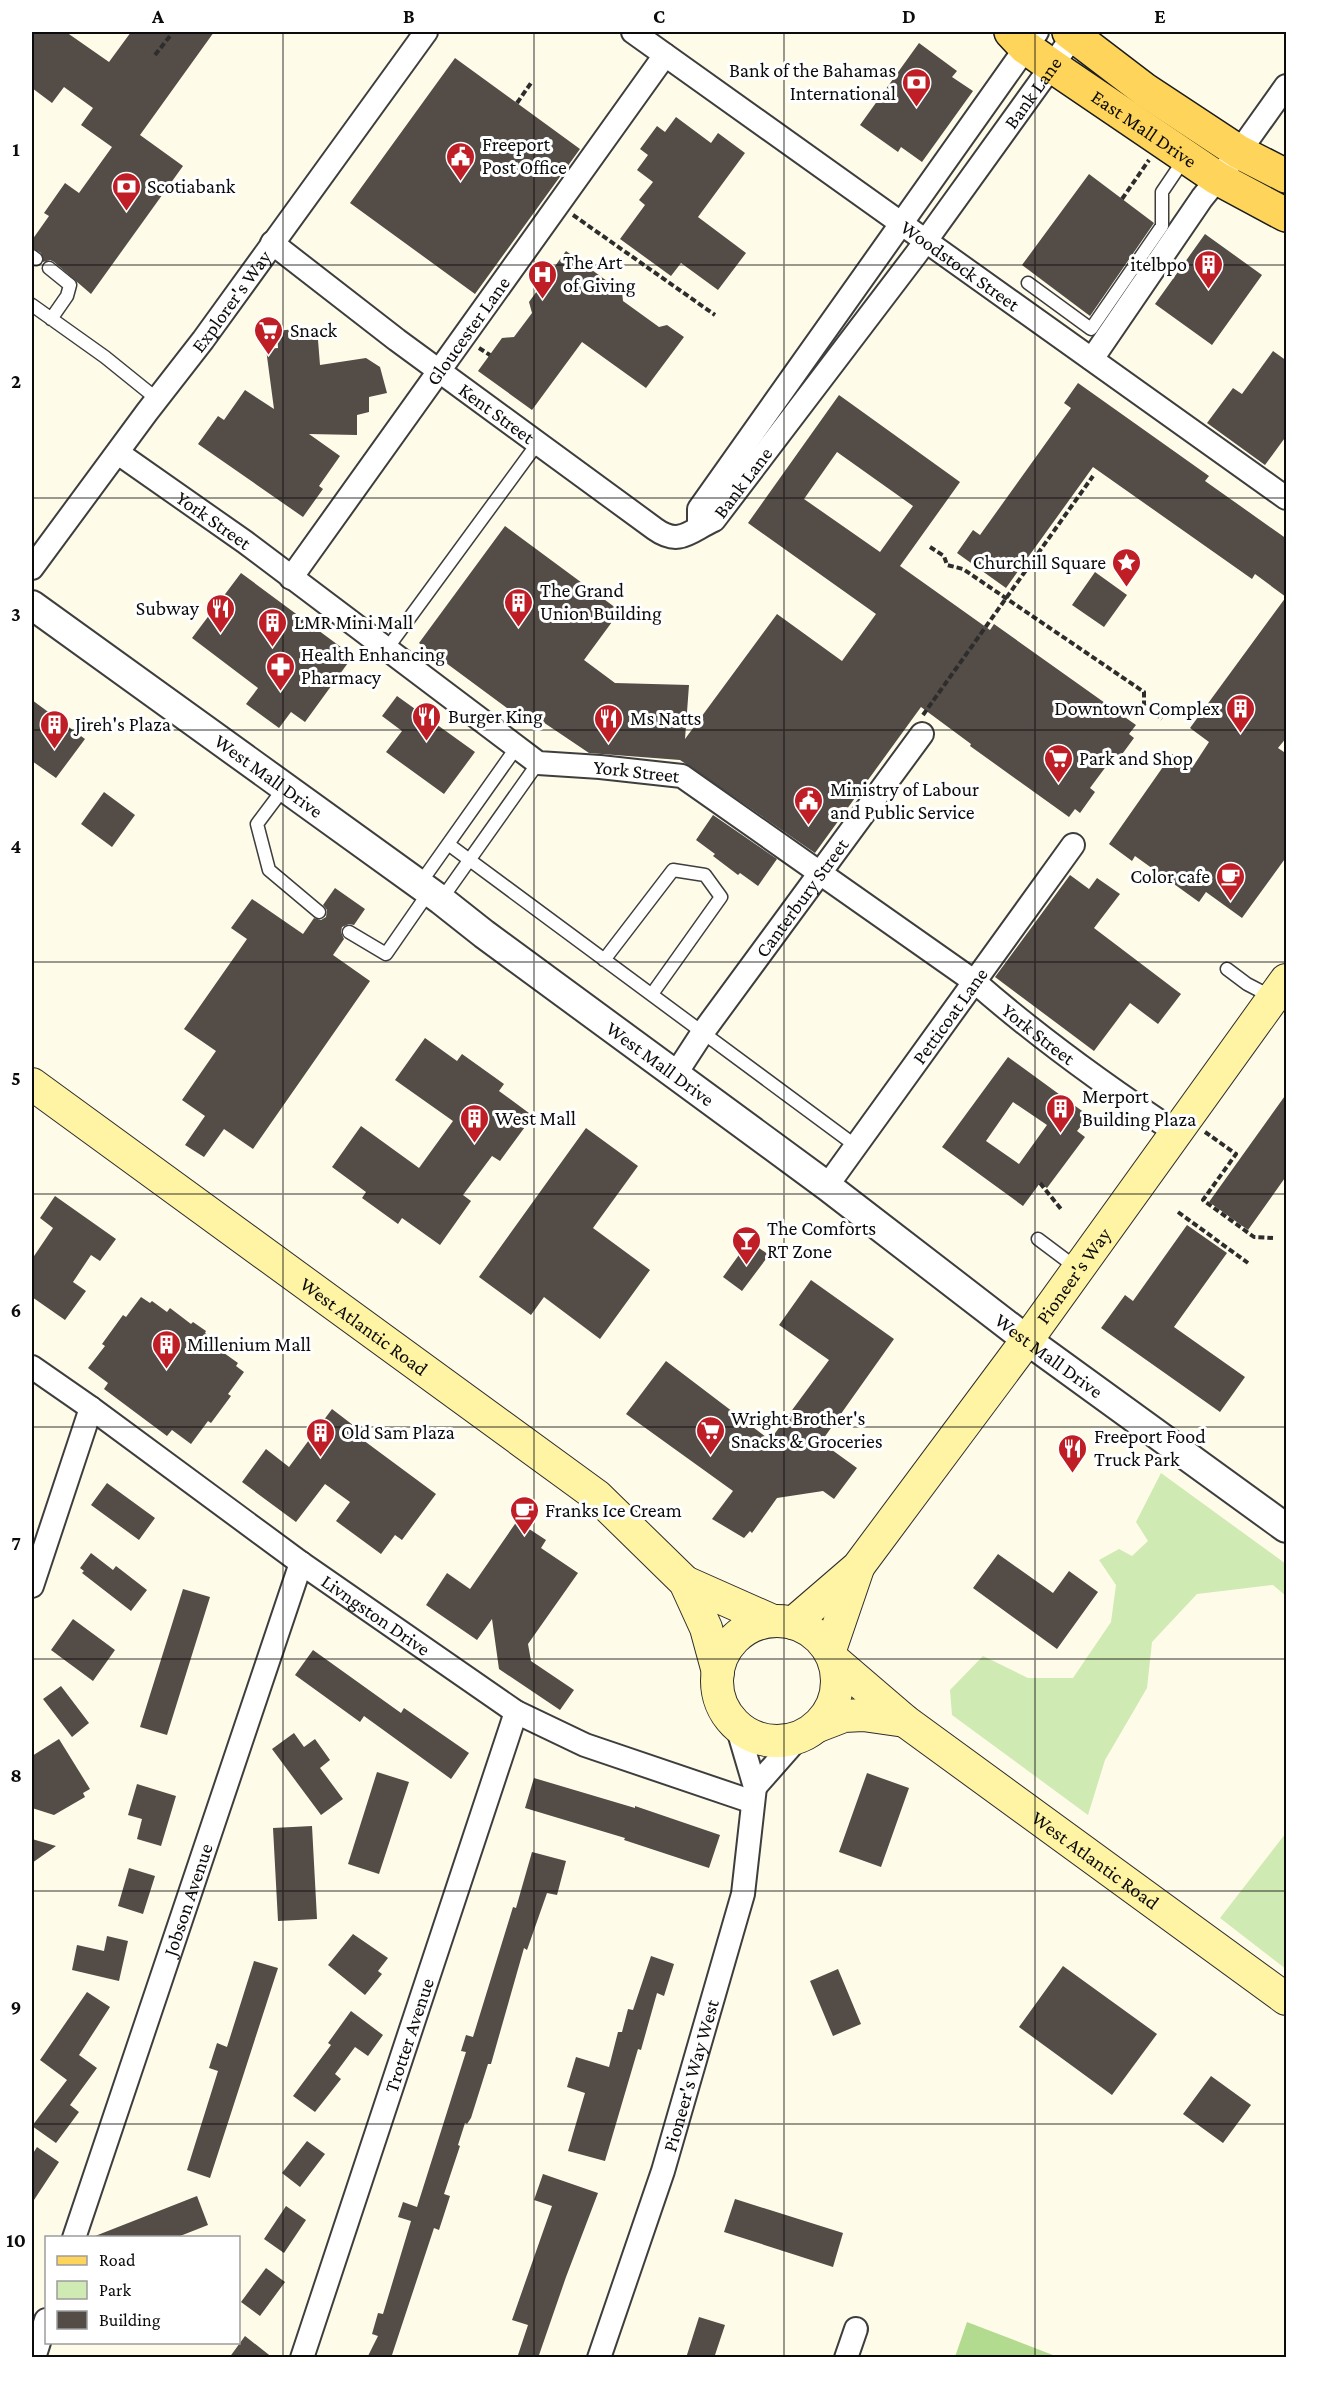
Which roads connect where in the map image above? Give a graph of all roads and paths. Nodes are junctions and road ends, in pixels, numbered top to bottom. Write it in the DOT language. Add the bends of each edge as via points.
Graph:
graph roads {
  1 [pos="426,32"];
  2 [pos="633,32"];
  3 [pos="1071,33"];
  4 [pos="170,36"];
  5 [pos="1024,37"];
  6 [pos="155,55"];
  7 [pos="665,55"];
  8 [pos="1052,66"];
  9 [pos="531,83"];
  10 [pos="1287,86"];
  11 [pos="517,103"];
  12 [pos="1239,152"];
  13 [pos="1186,157"];
  14 [pos="1149,159"];
  15 [pos="1287,176"];
  16 [pos="1217,178"];
  17 [pos="1122,199"];
  18 [pos="557,204"];
  19 [pos="1287,215"];
  20 [pos="901,223"];
  21 [pos="926,241"];
  22 [pos="272,243"];
  23 [pos="48,268"];
  24 [pos="1028,283"];
  25 [pos="32,305"];
  26 [pos="715,315"];
  27 [pos="51,319"];
  28 [pos="1092,359"];
  29 [pos="440,371"];
  30 [pos="157,399"];
  31 [pos="537,444"];
  32 [pos="118,453"];
  33 [pos="1093,476"];
  34 [pos="1287,498"];
  35 [pos="699,526"];
  36 [pos="930,547"];
  37 [pos="32,567"];
  38 [pos="291,578"];
  39 [pos="1007,599"];
  40 [pos="32,605"];
  41 [pos="386,650"];
  42 [pos="1162,719"];
  43 [pos="922,734"];
  44 [pos="516,748"];
  45 [pos="538,763"];
  46 [pos="284,788"];
  47 [pos="448,844"];
  48 [pos="1073,845"];
  49 [pos="470,859"];
  50 [pos="819,874"];
  51 [pos="429,892"];
  52 [pos="319,912"];
  53 [pos="349,932"];
  54 [pos="604,960"];
  55 [pos="1227,969"];
  56 [pos="975,982"];
  57 [pos="652,994"];
  58 [pos="1282,995"];
  59 [pos="703,1032"];
  60 [pos="675,1075"];
  61 [pos="32,1084"];
  62 [pos="1182,1126"];
  63 [pos="856,1146"];
  64 [pos="1040,1183"];
  65 [pos="827,1186"];
  66 [pos="1061,1209"];
  67 [pos="1178,1212"];
  68 [pos="1273,1238"];
  69 [pos="1038,1239"];
  70 [pos="1248,1263"];
  71 [pos="1078,1270"];
  72 [pos="1027,1340"];
  73 [pos="32,1367"];
  74 [pos="91,1408"];
  75 [pos="1287,1528"];
  76 [pos="301,1563"];
  77 [pos="858,1567"];
  78 [pos="685,1582"];
  79 [pos="32,1586"];
  80 [pos="783,1622"];
  81 [pos="832,1656"];
  82 [pos="718,1672"];
  83 [pos="516,1712"];
  84 [pos="905,1721"];
  85 [pos="737,1726"];
  86 [pos="809,1732"];
  87 [pos="754,1795"];
  88 [pos="1287,1999"];
  89 [pos="75,2236"];
  90 [pos="45,2323"];
  91 [pos="856,2329"];
  92 [pos="34,2358"];
  93 [pos="302,2358"];
  94 [pos="599,2358"];
  95 [pos="846,2358"];
  1 -- 22 [label="street, Explorer's Way"];
  2 -- 7 [label="street, Woodstock Street"];
  3 -- 8 [label="street, Bank Lane"];
  3 -- 12 [label="main road, East Mall Drive" via="1145,90"];
  4 -- 6 [label="path"];
  5 -- 8 [label="main road, East Mall Drive"];
  5 -- 20 [label="street, Bank Lane"];
  7 -- 18 [label="street, Gloucester Lane"];
  7 -- 20 [label="street, Woodstock Street"];
  8 -- 13 [label="main road, East Mall Drive"];
  8 -- 21 [label="street, Bank Lane"];
  9 -- 11 [label="path"];
  10 -- 12 [label="street"];
  12 -- 15 [label="main road, East Mall Drive"];
  12 -- 16 [label="street"];
  13 -- 16 [label="main road, East Mall Drive"];
  13 -- 24 [label="lane" via="1162,192 1162,226 1090,329"];
  14 -- 17 [label="path"];
  16 -- 19 [label="main road, East Mall Drive"];
  16 -- 28 [label="street"];
  18 -- 26 [label="path"];
  18 -- 29 [label="street, Gloucester Lane"];
  20 -- 21 [label="street, Woodstock Street"];
  20 -- 35 [label="street, Bank Lane" via="699,509"];
  21 -- 28 [label="street, Woodstock Street"];
  21 -- 35 [label="street, Bank Lane" via="714,520"];
  22 -- 29 [label="street, Kent Street"];
  22 -- 30 [label="street, Explorer's Way"];
  23 -- 27 [label="lane" via="70,285 68,296"];
  25 -- 27 [label="lane"];
  27 -- 30 [label="lane"];
  28 -- 34 [label="street, Woodstock Street"];
  29 -- 31 [label="street, Kent Street"];
  29 -- 38 [label="street, Gloucester Lane"];
  30 -- 32 [label="street, Explorer's Way"];
  31 -- 35 [label="street, Kent Street" via="664,536 682,537"];
  31 -- 41 [label="lane"];
  32 -- 37 [label="street, Explorer's Way"];
  32 -- 38 [label="street, York Street"];
  33 -- 39 [label="path"];
  36 -- 39 [label="path" via="944,556 947,566 963,569"];
  38 -- 41 [label="street, York Street"];
  39 -- 42 [label="path" via="1144,692 1144,705"];
  39 -- 43 [label="path" via="923,714"];
  40 -- 46 [label="street, West Mall Drive"];
  41 -- 44 [label="street, York Street"];
  43 -- 50 [label="street, Canterbury Street"];
  44 -- 45 [label="street, York Street"];
  44 -- 47 [label="lane"];
  45 -- 49 [label="lane"];
  45 -- 50 [label="street, York Street" via="682,776"];
  46 -- 51 [label="street, West Mall Drive"];
  46 -- 52 [label="lane" via="257,824 269,870"];
  47 -- 49 [label="lane"];
  47 -- 51 [label="lane"];
  48 -- 56 [label="street, Petticoat Lane"];
  49 -- 51 [label="lane"];
  49 -- 54 [label="lane"];
  50 -- 56 [label="street, York Street"];
  50 -- 59 [label="street, Canterbury Street"];
  51 -- 53 [label="lane" via="386,954"];
  51 -- 60 [label="street, West Mall Drive"];
  54 -- 57 [label="lane"];
  54 -- 57 [label="lane" via="674,870 705,875 721,897"];
  55 -- 58 [label="lane" via="1247,984"];
  56 -- 62 [label="street, York Street" via="1133,1105"];
  56 -- 63 [label="street, Petticoat Lane"];
  57 -- 59 [label="lane"];
  58 -- 62 [label="main road, Pioneer's Way"];
  59 -- 60 [label="street, Canterbury Street"];
  59 -- 63 [label="lane"];
  60 -- 65 [label="street, West Mall Drive"];
  61 -- 78 [label="main road, West Atlantic Road" via="577,1480"];
  62 -- 68 [label="path" via="1236,1154 1203,1200 1254,1237"];
  62 -- 71 [label="main road, Pioneer's Way"];
  63 -- 65 [label="street, Petticoat Lane"];
  64 -- 66 [label="path"];
  65 -- 72 [label="street, West Mall Drive"];
  67 -- 70 [label="path"];
  69 -- 71 [label="lane"];
  71 -- 72 [label="main road, Pioneer's Way"];
  72 -- 75 [label="street, West Mall Drive"];
  72 -- 77 [label="main road, Pioneer's Way"];
  73 -- 74 [label="street, Livngston Drive"];
  74 -- 76 [label="street, Livngston Drive"];
  74 -- 79 [label="street"];
  76 -- 83 [label="street, Livngston Drive"];
  76 -- 89 [label="street, Jobson Avenue"];
  77 -- 80 [label="main road, Pioneer's Way"];
  77 -- 81 [label="main road, Pioneer's Way"];
  78 -- 80 [label="main road, West Atlantic Road"];
  78 -- 82 [label="main road, West Atlantic Road" via="706,1628"];
  80 -- 81 [label="main road" via="814,1633"];
  80 -- 82 [label="main road" via="753,1626 736,1636 724,1653"];
  81 -- 84 [label="main road, West Atlantic Road"];
  81 -- 86 [label="main road" via="838,1684 832,1707"];
  82 -- 85 [label="main road" via="718,1692 724,1710"];
  83 -- 87 [label="street, Livngston Drive" via="585,1745"];
  83 -- 93 [label="street, Trotter Avenue"];
  84 -- 86 [label="main road, West Atlantic Road" via="844,1716"];
  84 -- 88 [label="main road, West Atlantic Road"];
  85 -- 86 [label="main road" via="756,1738 777,1742"];
  85 -- 87 [label="street, Pioneer's Way West"];
  86 -- 87 [label="street"];
  87 -- 94 [label="street, Pioneer's Way West" via="743,1894 663,2171"];
  90 -- 92 [label="street"];
  91 -- 95 [label="street"];
}
